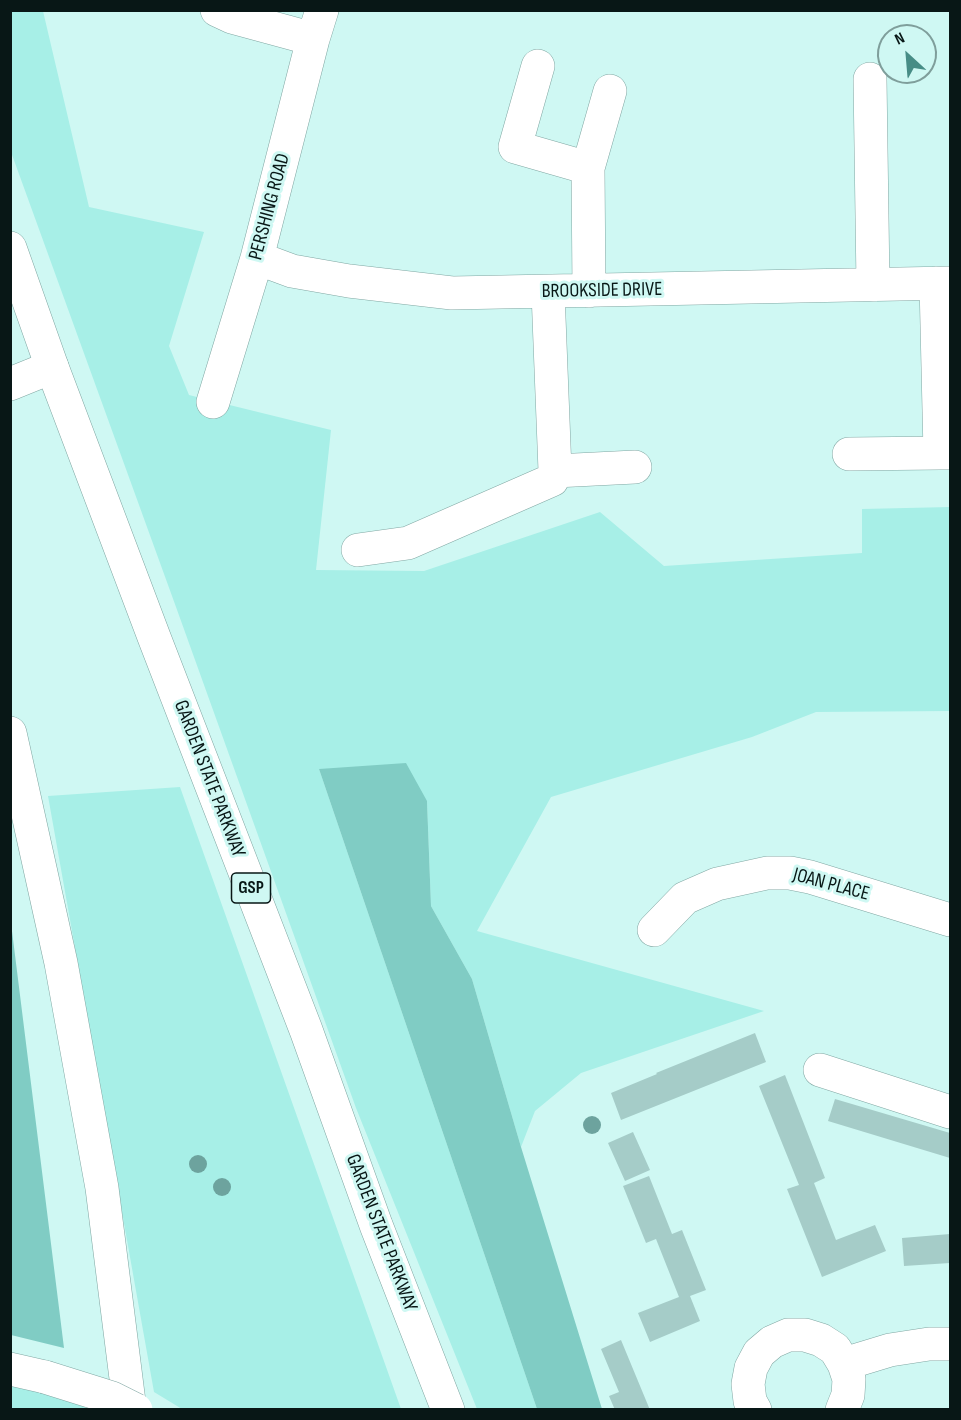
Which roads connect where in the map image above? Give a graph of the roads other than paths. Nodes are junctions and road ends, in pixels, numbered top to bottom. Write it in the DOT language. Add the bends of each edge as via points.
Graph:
graph roads {
  1 [pos="217,10"];
  2 [pos="317,25"];
  3 [pos="538,66"];
  4 [pos="870,79"];
  5 [pos="610,91"];
  6 [pos="588,168"];
  7 [pos="10,248"];
  8 [pos="257,258"];
  9 [pos="944,283"];
  10 [pos="873,285"];
  11 [pos="589,291"];
  12 [pos="548,292"];
  13 [pos="52,367"];
  14 [pos="10,384"];
  15 [pos="213,402"];
  16 [pos="945,453"];
  17 [pos="849,454"];
  18 [pos="635,467"];
  19 [pos="555,471"];
  20 [pos="358,550"];
  21 [pos="10,733"];
  22 [pos="951,920"];
  23 [pos="654,930"];
  24 [pos="820,1070"];
  25 [pos="951,1112"];
  26 [pos="951,1344"];
  27 [pos="844,1364"];
  28 [pos="10,1369"];
  29 [pos="130,1410"];
  30 [pos="136,1410"];
  31 [pos="448,1410"];
  32 [pos="755,1410"];
  33 [pos="842,1410"];
  1 -- 2 [label="main road" via="232,17"];
  2 -- 8 [label="main road, PERSHING ROAD"];
  3 -- 6 [label="main road" via="515,147"];
  4 -- 10 [label="main road"];
  5 -- 6 [label="main road"];
  6 -- 11 [label="main road"];
  7 -- 13 [label="main road, GARDEN STATE PARKWAY / GSP"];
  8 -- 12 [label="main road, BROOKSIDE DRIVE" via="292,271 349,281 452,293"];
  8 -- 15 [label="main road, PERSHING ROAD"];
  9 -- 10 [label="main road, BROOKSIDE DRIVE"];
  9 -- 16 [label="main road"];
  10 -- 11 [label="main road, BROOKSIDE DRIVE"];
  11 -- 12 [label="main road, BROOKSIDE DRIVE"];
  12 -- 19 [label="main road"];
  13 -- 14 [label="main road"];
  13 -- 31 [label="main road, GARDEN STATE PARKWAY / GSP"];
  16 -- 17 [label="main road"];
  18 -- 19 [label="main road"];
  19 -- 20 [label="main road" via="552,480 408,543"];
  21 -- 29 [label="main road" via="61,963 102,1188"];
  22 -- 23 [label="main road, JOAN PLACE" via="810,877 767,873 717,884 685,898"];
  24 -- 25 [label="main road"];
  26 -- 27 [label="main road" via="891,1350"];
  27 -- 32 [label="main road" via="835,1349 805,1335 788,1335 772,1342 759,1353 751,1368 747,1384"];
  27 -- 33 [label="main road" via="849,1379"];
  28 -- 30 [label="main road, bridge" via="112,1398"];
}
